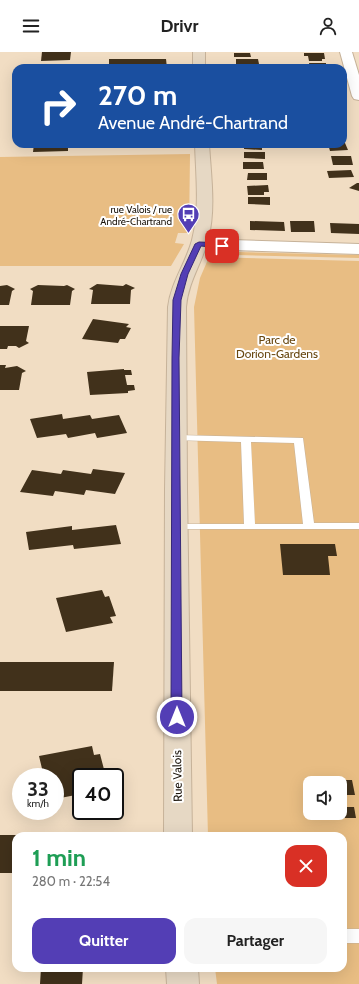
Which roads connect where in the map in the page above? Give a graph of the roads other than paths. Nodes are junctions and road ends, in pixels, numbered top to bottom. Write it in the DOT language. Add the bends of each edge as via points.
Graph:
graph roads {
  1 [pos="199,52"];
  2 [pos="346,52"];
  3 [pos="199,64"];
  4 [pos="359,96"];
  5 [pos="202,148"];
  6 [pos="199,244"];
  7 [pos="359,249"];
  8 [pos="176,438"];
  9 [pos="246,439"];
  10 [pos="359,526"];
  11 [pos="176,527"];
  12 [pos="250,527"];
  13 [pos="309,527"];
  14 [pos="178,832"];
  15 [pos="347,936"];
  16 [pos="359,936"];
  17 [pos="182,972"];
  18 [pos="183,984"];
  1 -- 3 [label="street"];
  2 -- 4 [label="street"];
  5 -- 6 [label="street, Rue Valois" via="203,216"];
  6 -- 7 [label="street"];
  6 -- 8 [label="street, Rue Valois" via="183,278 177,300"];
  8 -- 9 [label="lane"];
  8 -- 11 [label="street, Rue Valois"];
  9 -- 12 [label="lane"];
  9 -- 13 [label="lane" via="299,440"];
  10 -- 13 [label="lane"];
  11 -- 12 [label="lane"];
  11 -- 14 [label="street, Rue Valois"];
  12 -- 13 [label="lane"];
  15 -- 16 [label="lane"];
  17 -- 18 [label="street"];
}
